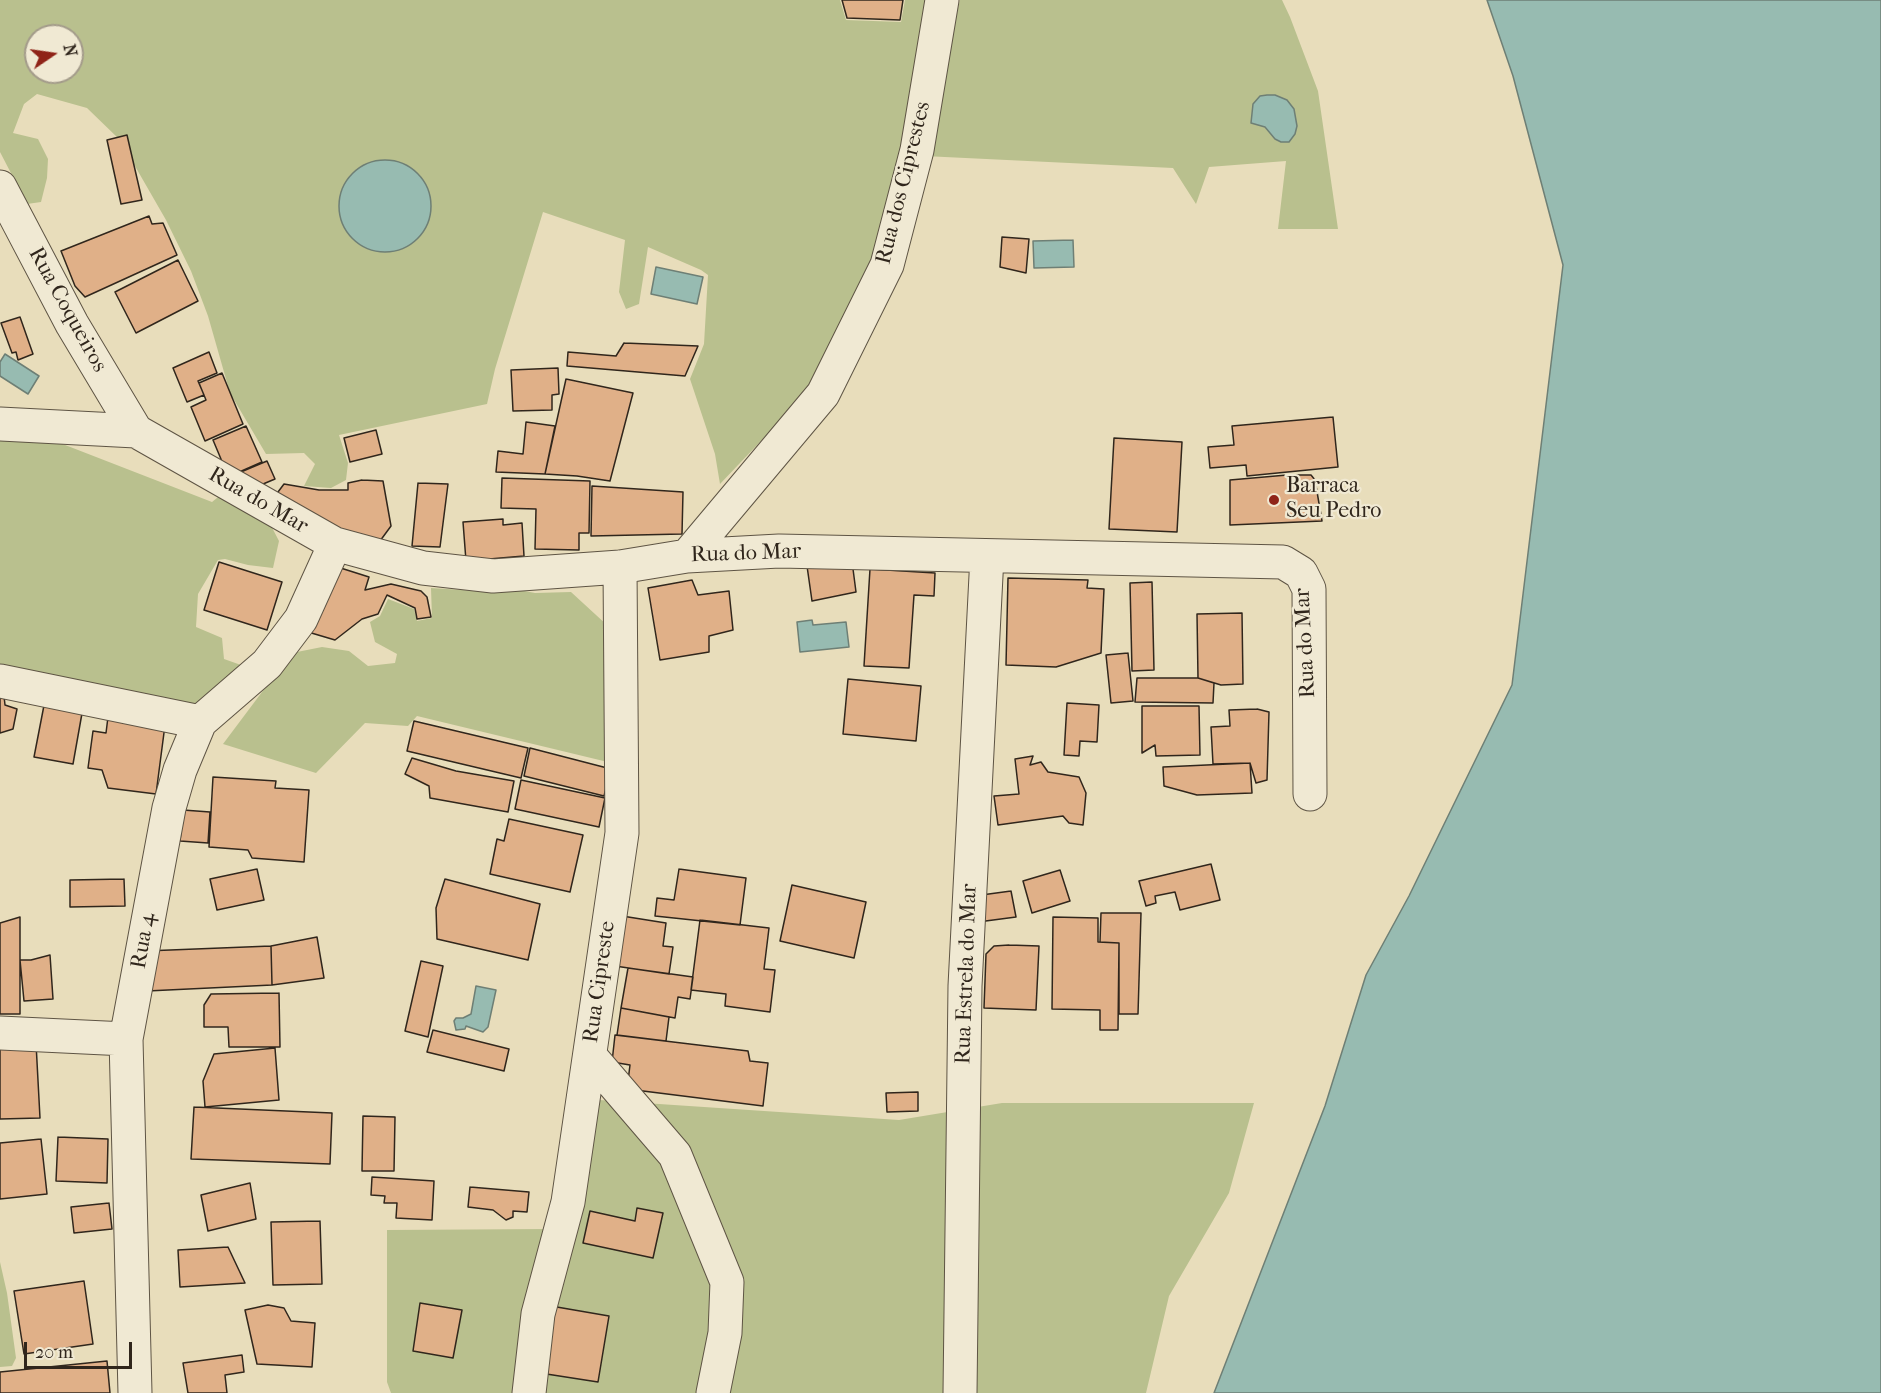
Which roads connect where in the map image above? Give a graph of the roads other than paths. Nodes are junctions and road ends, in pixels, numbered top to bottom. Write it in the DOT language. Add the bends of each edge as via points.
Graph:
graph roads {
  1 [pos="942,0"];
  2 [pos="0,187"];
  3 [pos="0,424"];
  4 [pos="136,431"];
  5 [pos="335,544"];
  6 [pos="687,556"];
  7 [pos="987,556"];
  8 [pos="620,567"];
  9 [pos="0,681"];
  10 [pos="200,722"];
  11 [pos="1310,794"];
  12 [pos="0,1034"];
  13 [pos="126,1039"];
  14 [pos="590,1056"];
  15 [pos="135,1393"];
  16 [pos="529,1393"];
  17 [pos="713,1393"];
  18 [pos="960,1393"];
  1 -- 6 [label="street, Rua dos Ciprestes" via="917,150 887,265 823,394"];
  2 -- 4 [label="street, Rua Coqueiros" via="72,324"];
  3 -- 4 [label="street, Rua do Mar"];
  4 -- 5 [label="street, Rua do Mar"];
  5 -- 8 [label="street, Rua do Mar" via="423,568 493,576"];
  5 -- 10 [label="street, Rua 4" via="301,619 267,664"];
  6 -- 7 [label="street, Rua do Mar" via="779,551"];
  6 -- 8 [label="street, Rua do Mar"];
  7 -- 11 [label="street, Rua do Mar" via="1283,562 1301,573 1309,589"];
  7 -- 18 [label="street, Rua Estrela do Mar" via="965,986"];
  8 -- 14 [label="street, Rua Cipreste" via="622,833"];
  9 -- 10 [label="street"];
  10 -- 13 [label="street, Rua 4" via="169,808"];
  12 -- 13 [label="street"];
  13 -- 15 [label="street, Rua 4"];
  14 -- 16 [label="street, Rua Cipreste" via="568,1202 538,1314"];
  14 -- 17 [label="street" via="675,1155 727,1282 725,1334"];
}
